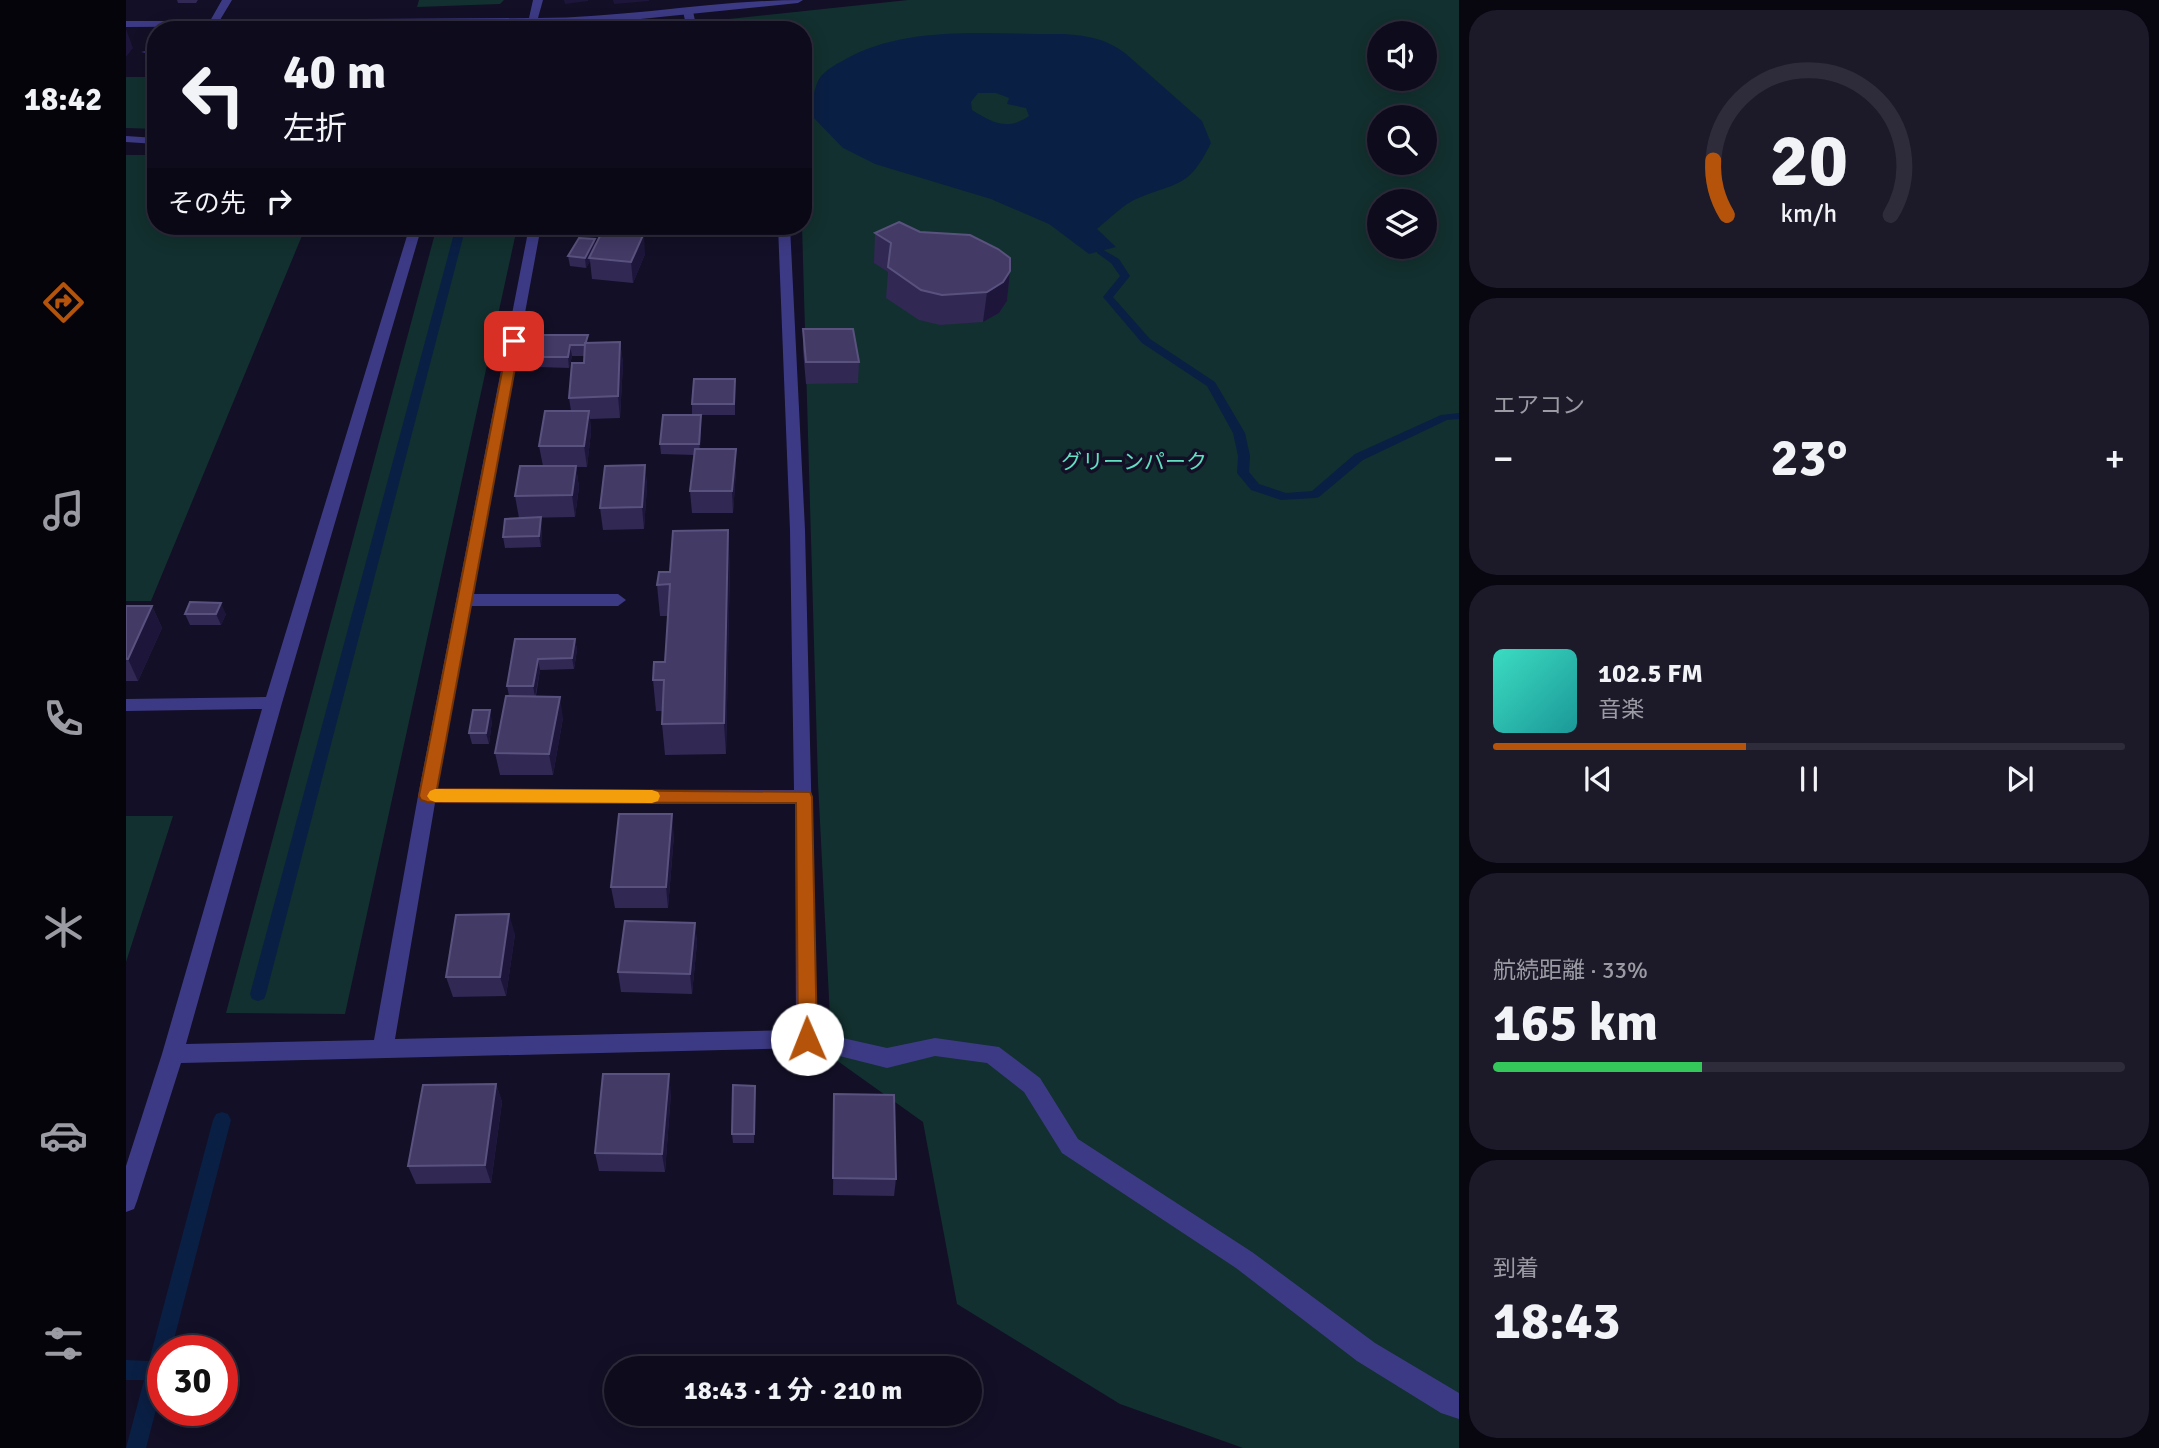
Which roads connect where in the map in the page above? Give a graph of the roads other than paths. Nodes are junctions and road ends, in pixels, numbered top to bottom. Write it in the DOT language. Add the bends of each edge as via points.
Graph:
graph roads {
  1 [pos="227,0"];
  2 [pos="538,0"];
  3 [pos="798,0"];
  4 [pos="688,11"];
  5 [pos="215,21"];
  6 [pos="533,21"];
  7 [pos="690,21"];
  8 [pos="126,24"];
  9 [pos="147,24"];
  10 [pos="126,139"];
  11 [pos="147,140"];
  12 [pos="412,235"];
  13 [pos="533,235"];
  14 [pos="784,235"];
  15 [pos="464,600"];
  16 [pos="618,600"];
  17 [pos="272,704"];
  18 [pos="126,705"];
  19 [pos="427,796"];
  20 [pos="804,797"];
  21 [pos="807,1039"];
  22 [pos="383,1050"];
  23 [pos="173,1054"];
  24 [pos="126,1201"];
  25 [pos="1459,1406"];
  1 -- 5 [label="street"];
  2 -- 6 [label="street"];
  3 -- 4 [label="street"];
  4 -- 6 [label="street" via="591,21"];
  4 -- 7 [label="street"];
  8 -- 9 [label="street"];
  10 -- 11 [label="street"];
  12 -- 17 [label="street"];
  13 -- 15 [label="street"];
  14 -- 20 [label="street"];
  15 -- 16 [label="street"];
  15 -- 19 [label="street"];
  17 -- 18 [label="street"];
  17 -- 23 [label="street"];
  19 -- 20 [label="street"];
  19 -- 22 [label="street"];
  20 -- 21 [label="street"];
  21 -- 22 [label="street"];
  21 -- 25 [label="street" via="887,1058 935,1047 992,1054 1032,1085 1070,1146 1244,1260 1366,1352"];
  22 -- 23 [label="street"];
  23 -- 24 [label="street"];
}
